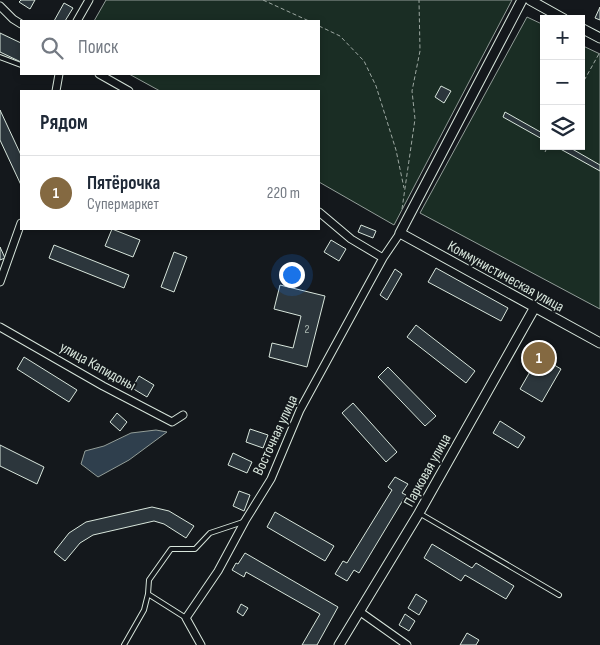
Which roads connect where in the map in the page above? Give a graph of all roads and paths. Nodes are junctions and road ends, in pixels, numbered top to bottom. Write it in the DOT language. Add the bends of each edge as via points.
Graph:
graph roads {
  1 [pos="89,0"];
  2 [pos="263,0"];
  3 [pos="419,0"];
  4 [pos="522,0"];
  5 [pos="530,0"];
  6 [pos="0,6"];
  7 [pos="557,15"];
  8 [pos="78,20"];
  9 [pos="307,20"];
  10 [pos="20,23"];
  11 [pos="320,26"];
  12 [pos="585,30"];
  13 [pos="600,38"];
  14 [pos="600,52"];
  15 [pos="0,57"];
  16 [pos="20,65"];
  17 [pos="59,75"];
  18 [pos="101,75"];
  19 [pos="585,79"];
  20 [pos="56,90"];
  21 [pos="127,90"];
  22 [pos="404,190"];
  23 [pos="320,213"];
  24 [pos="402,216"];
  25 [pos="20,226"];
  26 [pos="400,232"];
  27 [pos="383,258"];
  28 [pos="0,282"];
  29 [pos="535,307"];
  30 [pos="0,327"];
  31 [pos="600,343"];
  32 [pos="183,415"];
  33 [pos="419,513"];
  34 [pos="245,522"];
  35 [pos="148,594"];
  36 [pos="559,595"];
  37 [pos="359,611"];
  38 [pos="186,618"];
  39 [pos="124,645"];
  40 [pos="201,645"];
  41 [pos="339,645"];
  42 [pos="407,645"];
  1 -- 8 [label="street"];
  2 -- 9 [label="path"];
  3 -- 22 [label="path" via="420,51 412,91 415,119"];
  4 -- 26 [label="street"];
  5 -- 7 [label="street"];
  6 -- 10 [label="street"];
  11 -- 22 [label="path" via="340,36 364,61 376,86 396,150"];
  12 -- 13 [label="street"];
  14 -- 19 [label="path"];
  15 -- 16 [label="lane"];
  17 -- 20 [label="street"];
  18 -- 21 [label="street"];
  22 -- 24 [label="path"];
  23 -- 27 [label="street" via="351,239"];
  25 -- 28 [label="street"];
  26 -- 27 [label="street, Восточная улица"];
  26 -- 29 [label="street, Коммунистическая улица"];
  27 -- 34 [label="street, Восточная улица" via="300,410 271,479"];
  29 -- 31 [label="street, Коммунистическая улица"];
  29 -- 33 [label="street, Парковая улица"];
  30 -- 32 [label="street, улица Капидоны" via="172,422"];
  33 -- 36 [label="lane"];
  33 -- 37 [label="street, Парковая улица"];
  34 -- 35 [label="lane" via="210,533 195,549 172,549 149,580"];
  34 -- 38 [label="street, Восточная улица" via="218,571"];
  35 -- 38 [label="lane"];
  35 -- 39 [label="lane" via="144,610"];
  37 -- 41 [label="street, Парковая улица"];
  37 -- 42 [label="street"];
  38 -- 40 [label="street"];
}
